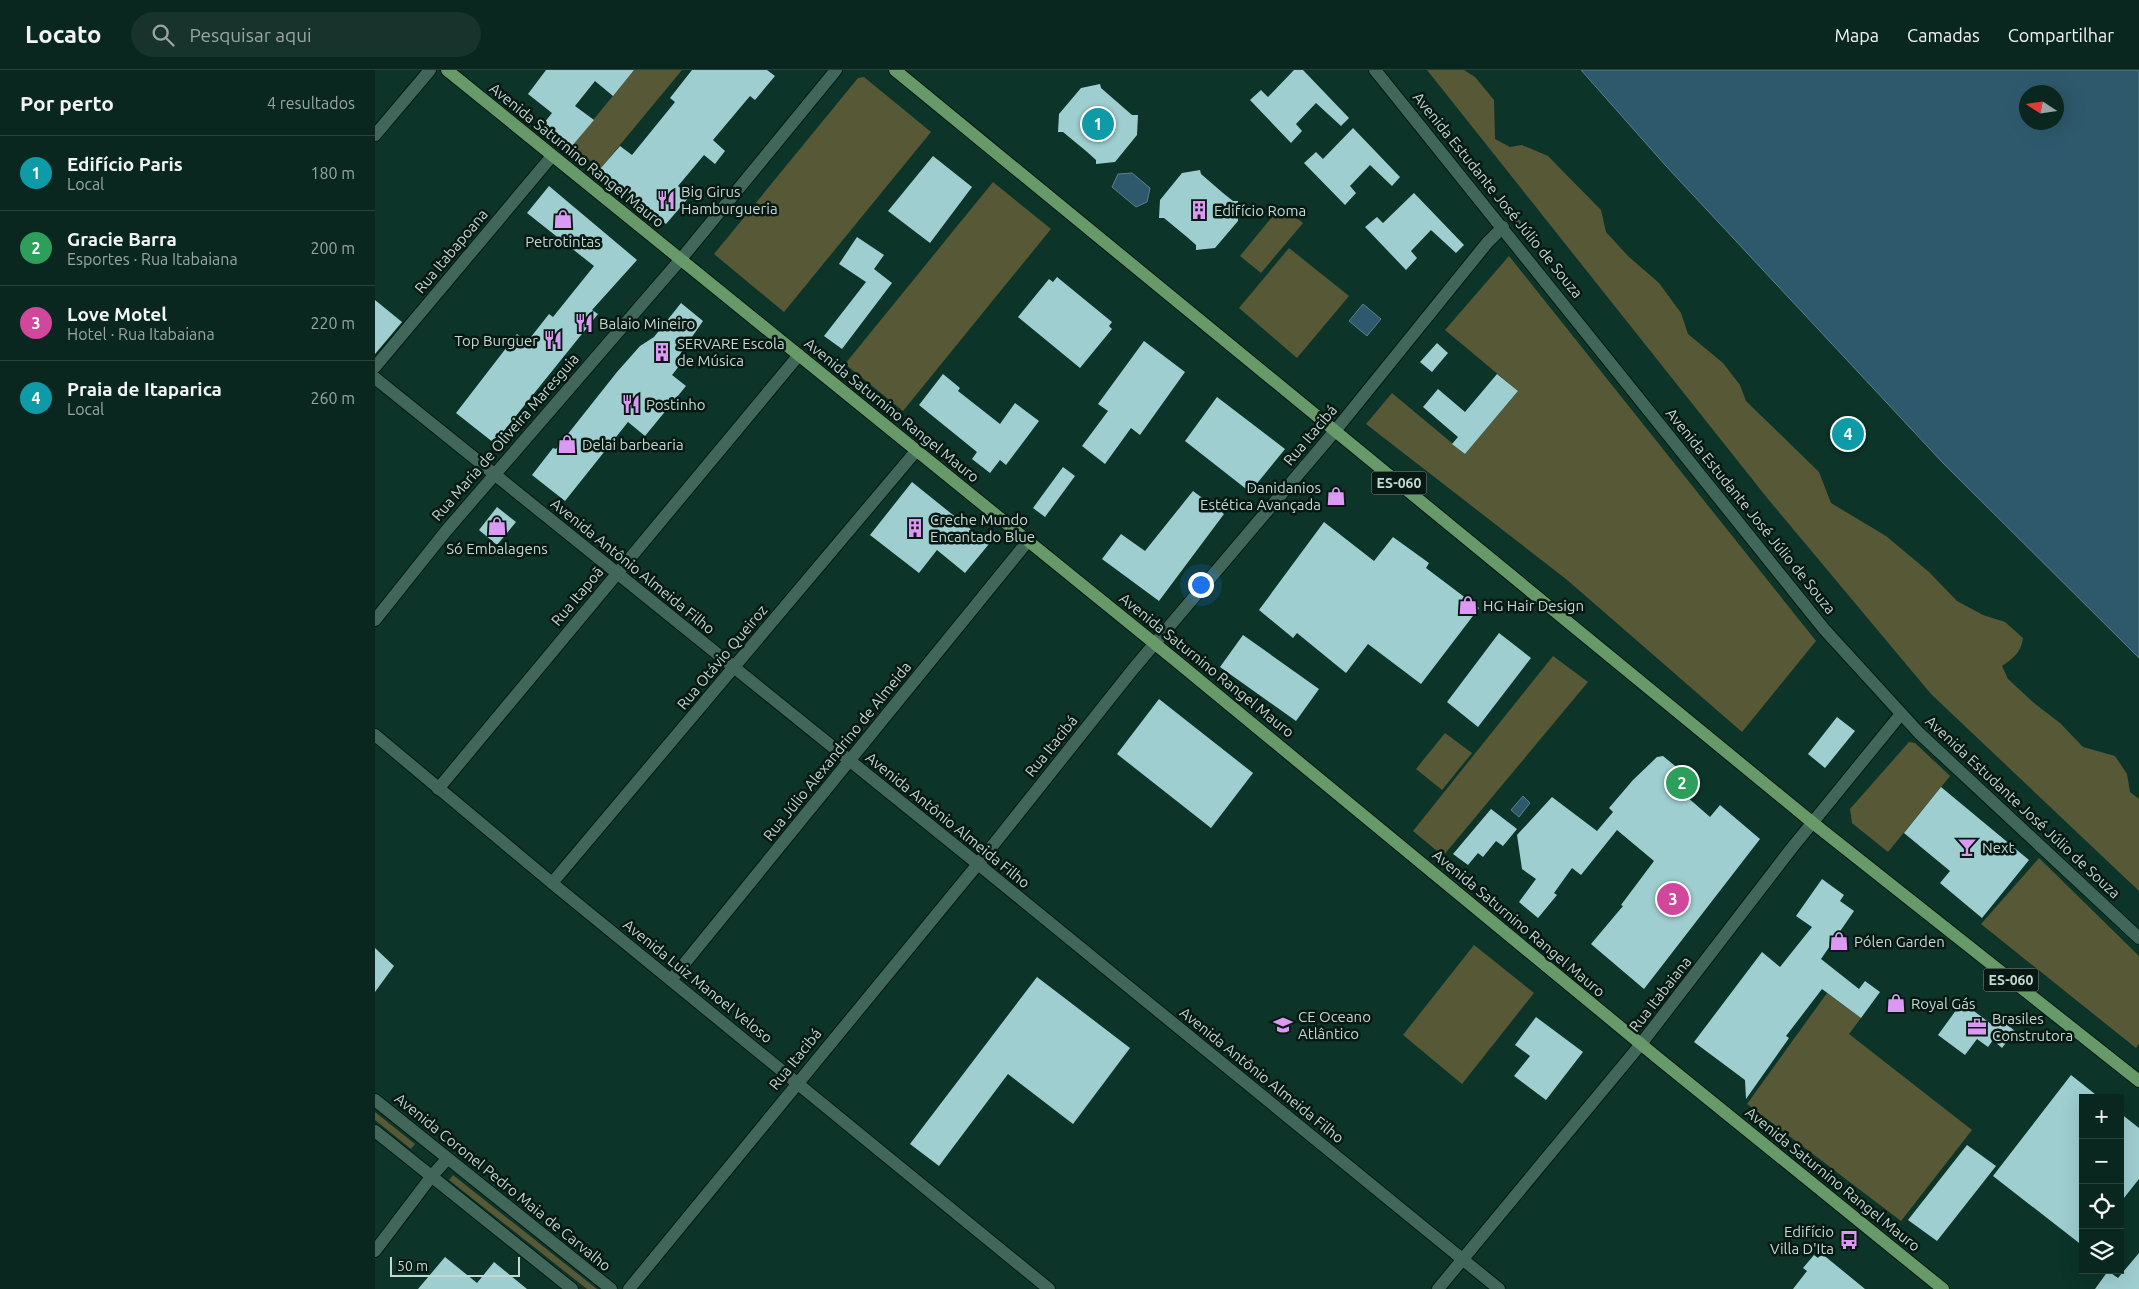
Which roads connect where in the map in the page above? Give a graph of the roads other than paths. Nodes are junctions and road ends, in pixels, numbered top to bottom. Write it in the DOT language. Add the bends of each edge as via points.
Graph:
graph roads {
  1 [pos="430,70"];
  2 [pos="447,70"];
  3 [pos="836,70"];
  4 [pos="895,70"];
  5 [pos="1375,70"];
  6 [pos="375,135"];
  7 [pos="552,156"];
  8 [pos="1503,228"];
  9 [pos="681,260"];
  10 [pos="799,355"];
  11 [pos="375,367"];
  12 [pos="375,378"];
  13 [pos="1335,431"];
  14 [pos="916,450"];
  15 [pos="494,474"];
  16 [pos="1028,541"];
  17 [pos="617,573"];
  18 [pos="375,620"];
  19 [pos="1156,644"];
  20 [pos="734,668"];
  21 [pos="1901,714"];
  22 [pos="375,735"];
  23 [pos="850,762"];
  24 [pos="439,789"];
  25 [pos="1813,823"];
  26 [pos="978,864"];
  27 [pos="552,883"];
  28 [pos="2139,938"];
  29 [pos="671,980"];
  30 [pos="1641,1044"];
  31 [pos="2139,1081"];
  32 [pos="796,1083"];
  33 [pos="375,1100"];
  34 [pos="375,1131"];
  35 [pos="447,1159"];
  36 [pos="431,1177"];
  37 [pos="375,1251"];
  38 [pos="1462,1260"];
  39 [pos="573,1289"];
  40 [pos="611,1289"];
  41 [pos="629,1289"];
  42 [pos="1049,1289"];
  43 [pos="1438,1289"];
  44 [pos="1499,1289"];
  45 [pos="1943,1289"];
  1 -- 6 [label="street"];
  2 -- 7 [label="main road, Avenida Saturnino Rangel Mauro"];
  3 -- 9 [label="street, Rua Maria de Oliveira Maresguia"];
  4 -- 13 [label="main road, ES-060"];
  5 -- 8 [label="street, Avenida Estudante José Júlio de Souza"];
  7 -- 9 [label="main road, Avenida Saturnino Rangel Mauro"];
  7 -- 11 [label="street, Rua Itabapoana"];
  8 -- 13 [label="street, Rua Itacibá" via="1487,243"];
  8 -- 21 [label="street, Avenida Estudante José Júlio de Souza" via="1824,629"];
  9 -- 10 [label="main road, Avenida Saturnino Rangel Mauro"];
  9 -- 15 [label="street, Rua Maria de Oliveira Maresguia"];
  10 -- 14 [label="main road, Avenida Saturnino Rangel Mauro"];
  10 -- 17 [label="street, Rua Itapoã"];
  12 -- 15 [label="street, Avenida Antônio Almeida Filho"];
  13 -- 19 [label="street, Rua Itacibá"];
  13 -- 25 [label="main road, ES-060"];
  14 -- 16 [label="main road, Avenida Saturnino Rangel Mauro"];
  14 -- 20 [label="street, Rua Otávio Queiroz"];
  15 -- 17 [label="street, Avenida Antônio Almeida Filho"];
  15 -- 18 [label="street, Rua Maria de Oliveira Maresguia"];
  16 -- 19 [label="main road, Avenida Saturnino Rangel Mauro"];
  16 -- 23 [label="street, Rua Júlio Alexandrino de Almeida"];
  17 -- 20 [label="street, Avenida Antônio Almeida Filho"];
  17 -- 24 [label="street, Rua Itapoã"];
  19 -- 26 [label="street, Rua Itacibá"];
  19 -- 30 [label="main road, Avenida Saturnino Rangel Mauro"];
  20 -- 23 [label="street, Avenida Antônio Almeida Filho"];
  20 -- 27 [label="street, Rua Otávio Queiroz"];
  21 -- 25 [label="street, Rua Itabaiana"];
  21 -- 28 [label="street, Avenida Estudante José Júlio de Souza"];
  22 -- 24 [label="street, Avenida Luiz Manoel Veloso"];
  23 -- 26 [label="street, Avenida Antônio Almeida Filho"];
  23 -- 29 [label="street, Rua Júlio Alexandrino de Almeida"];
  24 -- 27 [label="street, Avenida Luiz Manoel Veloso"];
  25 -- 30 [label="street, Rua Itabaiana"];
  25 -- 31 [label="main road, ES-060"];
  26 -- 32 [label="street, Rua Itacibá"];
  26 -- 38 [label="street, Avenida Antônio Almeida Filho"];
  27 -- 29 [label="street, Avenida Luiz Manoel Veloso"];
  29 -- 32 [label="street, Avenida Luiz Manoel Veloso"];
  30 -- 38 [label="street, Rua Itabaiana"];
  30 -- 45 [label="main road, Avenida Saturnino Rangel Mauro"];
  32 -- 41 [label="street, Rua Itacibá"];
  32 -- 42 [label="street, Avenida Luiz Manoel Veloso"];
  33 -- 35 [label="street, Avenida Coronel Pedro Maia de Carvalho"];
  34 -- 36 [label="street"];
  35 -- 36 [label="street"];
  35 -- 40 [label="street, Avenida Coronel Pedro Maia de Carvalho"];
  36 -- 37 [label="street"];
  36 -- 39 [label="street"];
  38 -- 43 [label="street, Rua Itabaiana"];
  38 -- 44 [label="street, Avenida Antônio Almeida Filho"];
}
